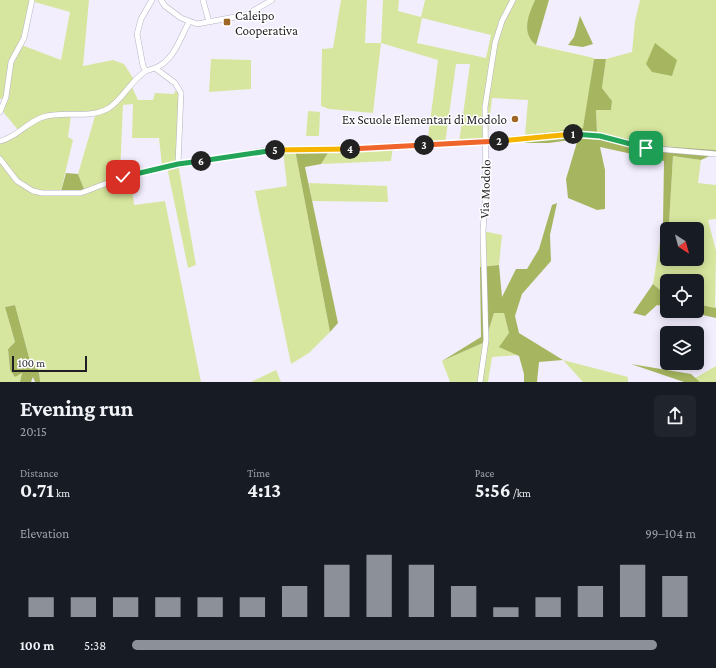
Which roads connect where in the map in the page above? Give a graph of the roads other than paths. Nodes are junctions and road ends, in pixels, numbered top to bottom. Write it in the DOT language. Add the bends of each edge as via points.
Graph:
graph roads {
  1 [pos="32,0"];
  2 [pos="152,0"];
  3 [pos="161,0"];
  4 [pos="203,0"];
  5 [pos="272,0"];
  6 [pos="513,0"];
  7 [pos="189,22"];
  8 [pos="209,22"];
  9 [pos="155,68"];
  10 [pos="146,71"];
  11 [pos="0,112"];
  12 [pos="0,141"];
  13 [pos="487,142"];
  14 [pos="716,154"];
  15 [pos="0,159"];
  16 [pos="178,164"];
  17 [pos="480,382"];
  1 -- 11 [label="street" via="24,38 9,68 6,97"];
  2 -- 10 [label="street" via="141,18 137,34"];
  3 -- 7 [label="street" via="165,6"];
  4 -- 8 [label="street"];
  5 -- 8 [label="street" via="246,15"];
  6 -- 13 [label="street, Via Modolo" via="502,21 488,81 485,107"];
  7 -- 8 [label="street"];
  7 -- 9 [label="street" via="171,57"];
  9 -- 10 [label="street"];
  9 -- 16 [label="street" via="175,83 181,93"];
  10 -- 12 [label="street" via="117,102 101,112 42,117"];
  13 -- 14 [label="street" via="581,134 600,136 646,148"];
  13 -- 16 [label="street" via="330,150 266,150"];
  13 -- 17 [label="street, Via Modolo" via="483,231 486,340"];
  15 -- 16 [label="street" via="20,184 42,193 81,193 123,177"];
}
